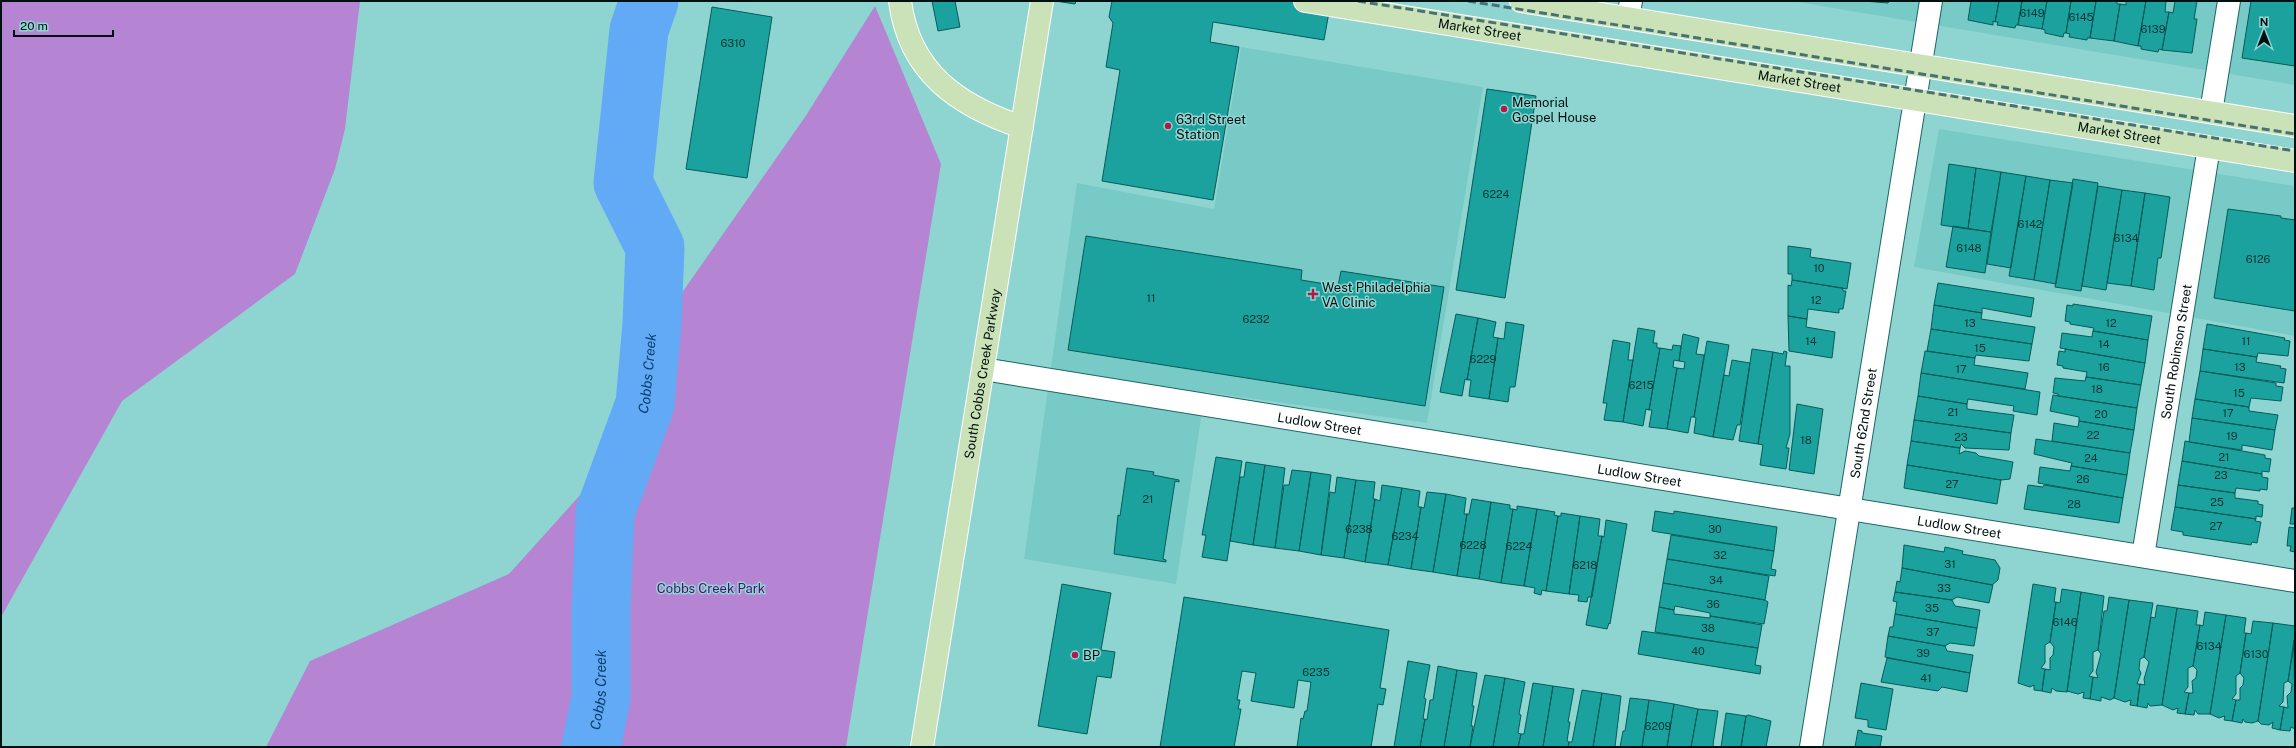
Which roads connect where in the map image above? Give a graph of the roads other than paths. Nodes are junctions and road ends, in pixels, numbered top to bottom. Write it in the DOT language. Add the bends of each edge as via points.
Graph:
graph roads {
  1 [pos="900,1"];
  2 [pos="1042,1"];
  3 [pos="1304,1"];
  4 [pos="1521,1"];
  5 [pos="1931,1"];
  6 [pos="2229,1"];
  7 [pos="1630,10"];
  8 [pos="1921,66"];
  9 [pos="1915,100"];
  10 [pos="2211,112"];
  11 [pos="2295,126"];
  12 [pos="1022,127"];
  13 [pos="2209,147"];
  14 [pos="2295,161"];
  15 [pos="983,370"];
  16 [pos="1849,509"];
  17 [pos="2143,556"];
  18 [pos="2295,581"];
  19 [pos="922,747"];
  20 [pos="1811,747"];
  1 -- 12 [label="main road" via="908,35 919,57 936,79 968,105 994,118"];
  2 -- 12 [label="main road, South Cobbs Creek Parkway"];
  3 -- 9 [label="main road, Market Street"];
  4 -- 7 [label="main road"];
  5 -- 8 [label="street, South 62nd Street"];
  6 -- 10 [label="street"];
  7 -- 8 [label="main road"];
  8 -- 9 [label="street, South 62nd Street"];
  8 -- 10 [label="main road"];
  9 -- 13 [label="main road, Market Street"];
  9 -- 16 [label="street, South 62nd Street"];
  10 -- 11 [label="main road"];
  12 -- 15 [label="main road, South Cobbs Creek Parkway"];
  13 -- 14 [label="main road, Market Street"];
  13 -- 17 [label="street, South Robinson Street"];
  15 -- 16 [label="street, Ludlow Street"];
  15 -- 19 [label="main road, South Cobbs Creek Parkway"];
  16 -- 17 [label="street, Ludlow Street"];
  16 -- 20 [label="street, South 62nd Street"];
  17 -- 18 [label="street, Ludlow Street"];
}
